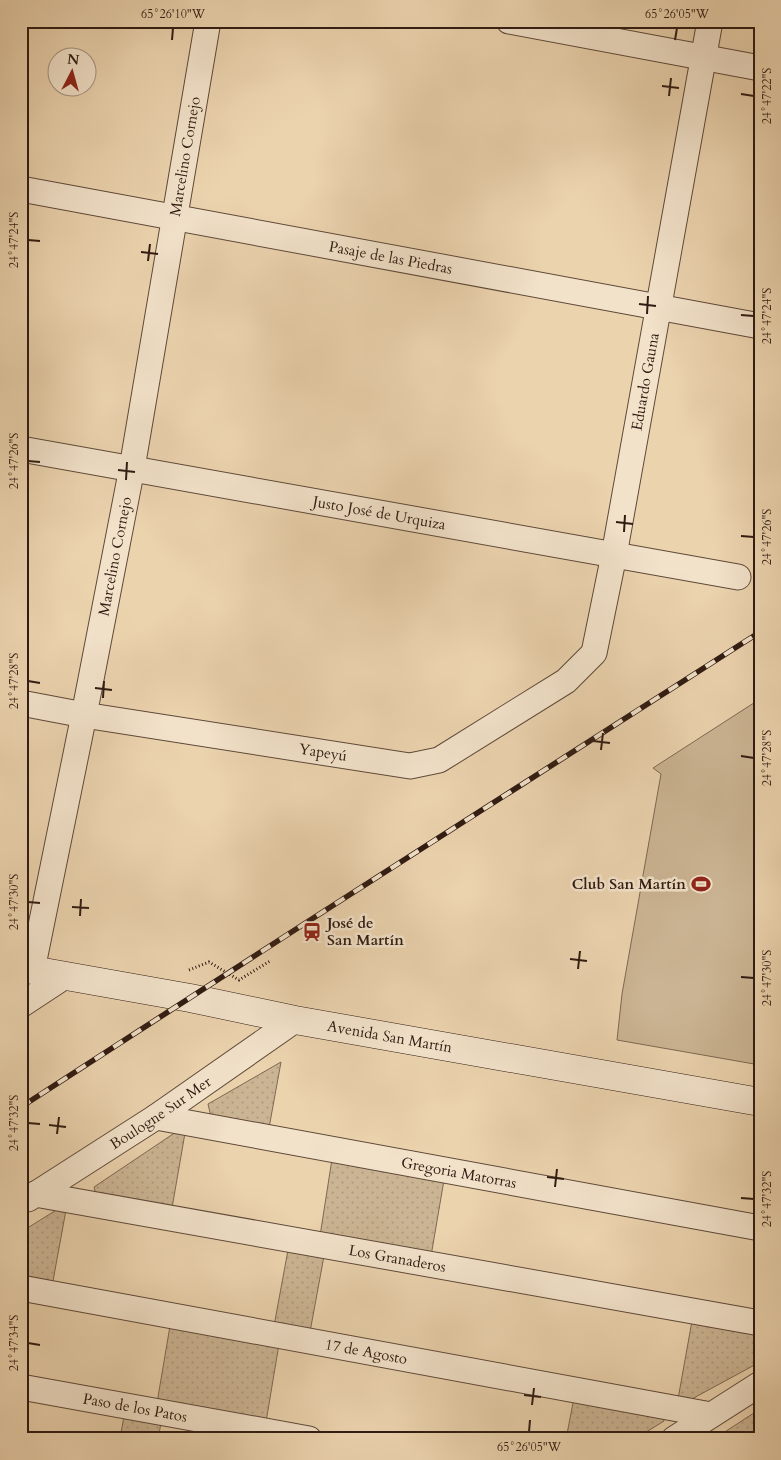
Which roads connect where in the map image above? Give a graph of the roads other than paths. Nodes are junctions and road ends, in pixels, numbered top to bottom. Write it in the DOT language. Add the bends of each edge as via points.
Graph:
graph roads {
  1 [pos="208,21"];
  2 [pos="509,21"];
  3 [pos="710,21"];
  4 [pos="703,58"];
  5 [pos="760,68"];
  6 [pos="21,189"];
  7 [pos="173,218"];
  8 [pos="657,306"];
  9 [pos="760,326"];
  10 [pos="21,449"];
  11 [pos="132,468"];
  12 [pos="614,555"];
  13 [pos="738,577"];
  14 [pos="594,653"];
  15 [pos="21,703"];
  16 [pos="84,715"];
  17 [pos="27,969"];
  18 [pos="65,976"];
  19 [pos="21,1005"];
  20 [pos="295,1020"];
  21 [pos="760,1102"];
  22 [pos="156,1117"];
  23 [pos="28,1199"];
  24 [pos="760,1228"];
  25 [pos="21,1288"];
  26 [pos="760,1323"];
  27 [pos="760,1384"];
  28 [pos="21,1387"];
  29 [pos="711,1415"];
  30 [pos="309,1439"];
  31 [pos="674,1439"];
  1 -- 7 [label="street, Marcelino Cornejo"];
  2 -- 4 [label="street"];
  3 -- 4 [label="street, Eduardo Gauna"];
  4 -- 5 [label="street"];
  4 -- 8 [label="street, Eduardo Gauna"];
  6 -- 7 [label="street, Pasaje de las Piedras"];
  7 -- 8 [label="street, Pasaje de las Piedras"];
  7 -- 11 [label="street, Marcelino Cornejo"];
  8 -- 9 [label="street, Pasaje de las Piedras"];
  8 -- 12 [label="street, Eduardo Gauna"];
  10 -- 11 [label="street, Justo José de Urquiza"];
  11 -- 12 [label="street, Justo José de Urquiza"];
  11 -- 16 [label="street, Marcelino Cornejo"];
  12 -- 13 [label="street, Justo José de Urquiza"];
  12 -- 14 [label="street, Eduardo Gauna"];
  14 -- 16 [label="street, Yapeyú" via="566,681 440,760 410,766"];
  15 -- 16 [label="street, Yapeyú"];
  16 -- 17 [label="street, Marcelino Cornejo"];
  17 -- 18 [label="main road, Avenida San Martín"];
  18 -- 19 [label="street"];
  18 -- 20 [label="main road, Avenida San Martín"];
  20 -- 21 [label="main road, Avenida San Martín"];
  20 -- 22 [label="street, Boulogne Sur Mer"];
  22 -- 23 [label="street, Boulogne Sur Mer"];
  22 -- 24 [label="street, Gregoria Matorras"];
  23 -- 26 [label="street, Los Granaderos"];
  25 -- 29 [label="street, 17 de Agosto"];
  27 -- 29 [label="street"];
  28 -- 30 [label="street, Paso de los Patos"];
  29 -- 31 [label="street"];
}
